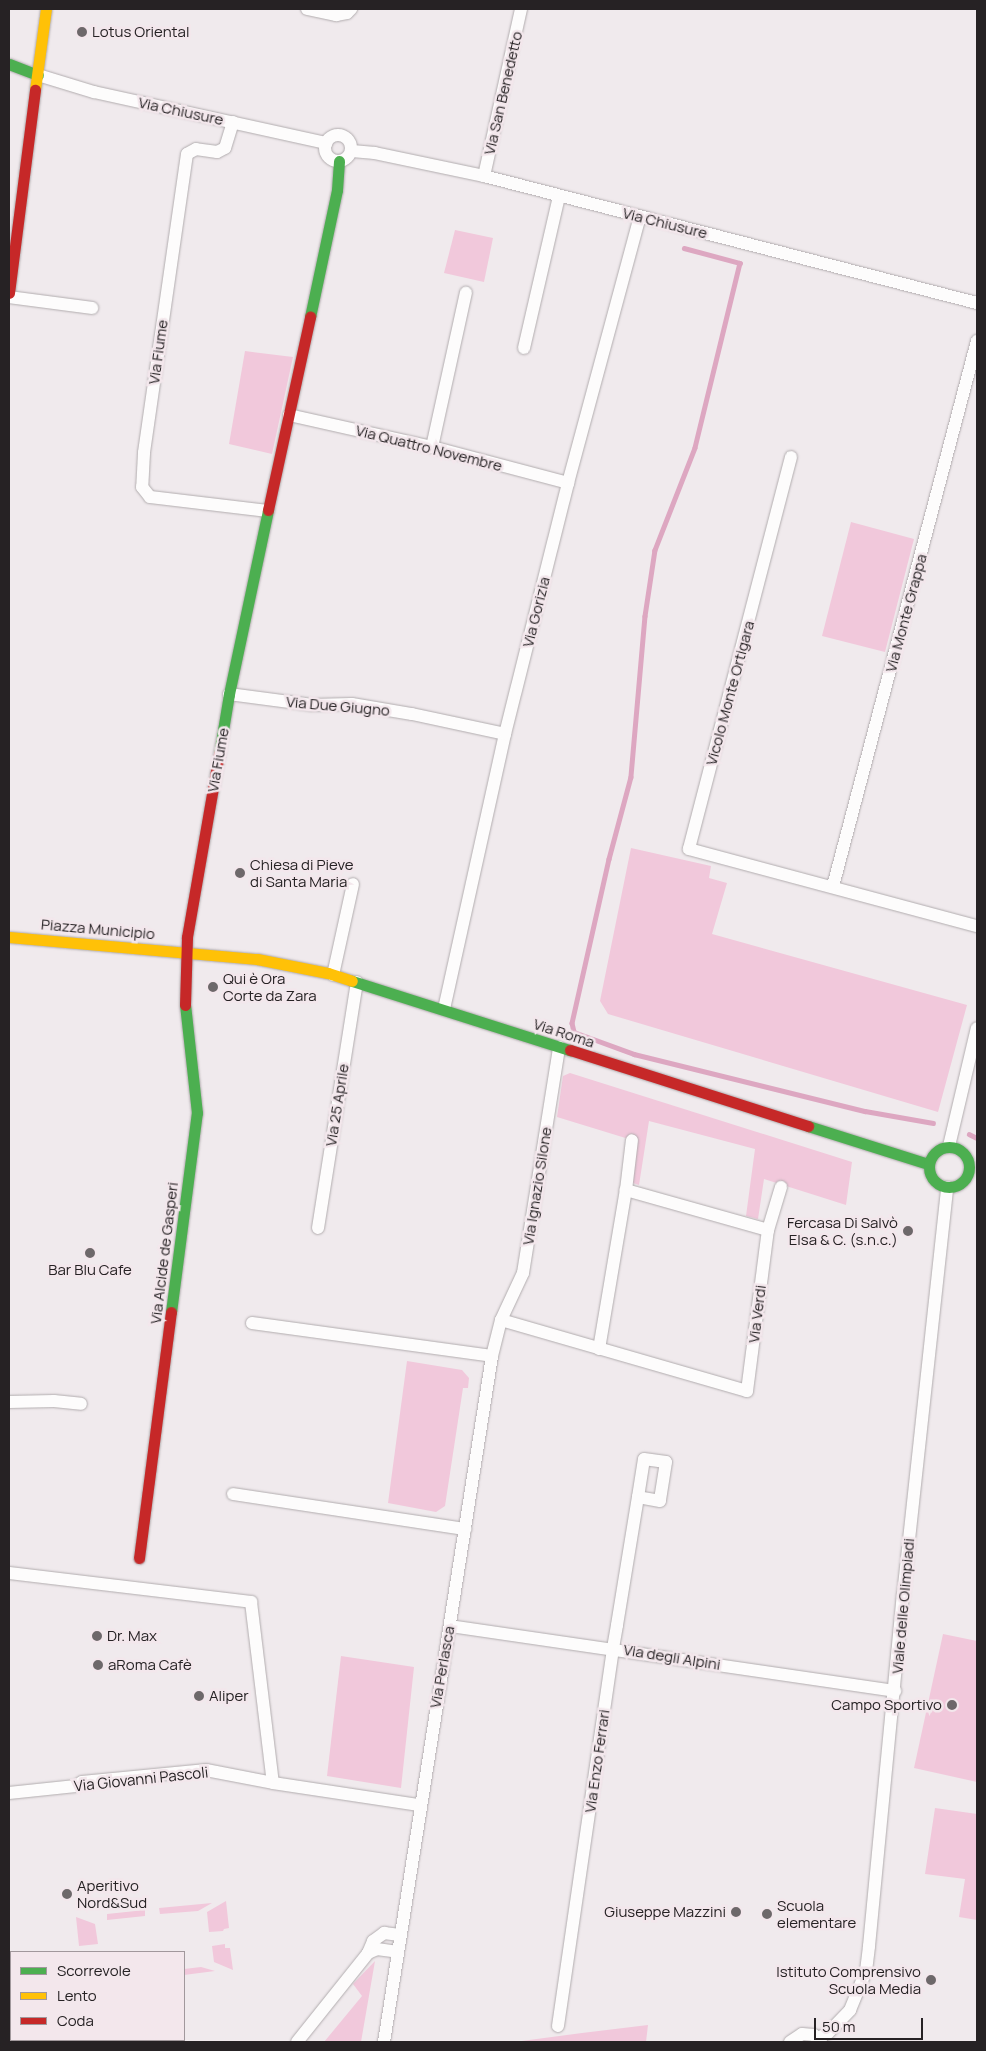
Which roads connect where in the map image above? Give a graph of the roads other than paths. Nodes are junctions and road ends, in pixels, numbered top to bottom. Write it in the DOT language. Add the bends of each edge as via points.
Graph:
graph roads {
  1 [pos="46,9"];
  2 [pos="306,9"];
  3 [pos="351,9"];
  4 [pos="522,9"];
  5 [pos="9,64"];
  6 [pos="38,75"];
  7 [pos="232,122"];
  8 [pos="326,143"];
  9 [pos="352,151"];
  10 [pos="339,162"];
  11 [pos="484,176"];
  12 [pos="559,196"];
  13 [pos="14,210"];
  14 [pos="640,217"];
  15 [pos="466,293"];
  16 [pos="9,295"];
  17 [pos="977,304"];
  18 [pos="92,308"];
  19 [pos="977,341"];
  20 [pos="524,348"];
  21 [pos="289,415"];
  22 [pos="432,447"];
  23 [pos="791,457"];
  24 [pos="568,483"];
  25 [pos="268,511"];
  26 [pos="229,694"];
  27 [pos="506,734"];
  28 [pos="353,884"];
  29 [pos="833,886"];
  30 [pos="977,926"];
  31 [pos="9,937"];
  32 [pos="186,951"];
  33 [pos="333,975"];
  34 [pos="357,982"];
  35 [pos="444,1009"];
  36 [pos="977,1028"];
  37 [pos="559,1047"];
  38 [pos="632,1140"];
  39 [pos="950,1146"];
  40 [pos="928,1164"];
  41 [pos="972,1179"];
  42 [pos="781,1187"];
  43 [pos="947,1187"];
  44 [pos="626,1190"];
  45 [pos="318,1228"];
  46 [pos="768,1230"];
  47 [pos="501,1320"];
  48 [pos="252,1323"];
  49 [pos="600,1349"];
  50 [pos="492,1356"];
  51 [pos="9,1402"];
  52 [pos="81,1404"];
  53 [pos="233,1494"];
  54 [pos="638,1497"];
  55 [pos="465,1529"];
  56 [pos="139,1558"];
  57 [pos="9,1573"];
  58 [pos="450,1626"];
  59 [pos="613,1648"];
  60 [pos="895,1691"];
  61 [pos="273,1783"];
  62 [pos="9,1793"];
  63 [pos="419,1805"];
  64 [pos="400,1935"];
  65 [pos="398,1952"];
  66 [pos="368,1953"];
  67 [pos="558,2026"];
  68 [pos="820,2040"];
  69 [pos="297,2042"];
  70 [pos="384,2042"];
  71 [pos="790,2042"];
  1 -- 6 [label="street"];
  2 -- 3 [label="street" via="336,15 348,13"];
  4 -- 11 [label="street, Via San Benedetto"];
  5 -- 6 [label="street"];
  6 -- 7 [label="street, Via Chiusure" via="94,92"];
  6 -- 13 [label="street"];
  7 -- 8 [label="street, Via Chiusure"];
  7 -- 25 [label="street, Via Fiume" via="225,148 217,152 196,149 187,154 142,486 150,497"];
  8 -- 9 [label="street, Via Chiusure" via="332,137 344,136"];
  8 -- 10 [label="street" via="328,156"];
  9 -- 10 [label="street"];
  9 -- 11 [label="street, Via Chiusure" via="376,153"];
  10 -- 21 [label="street, Via Fiume" via="337,190"];
  11 -- 12 [label="street, Via Chiusure"];
  12 -- 14 [label="street, Via Chiusure"];
  12 -- 20 [label="street"];
  13 -- 16 [label="street"];
  14 -- 17 [label="street, Via Chiusure"];
  14 -- 24 [label="street, Via Gorizia"];
  15 -- 22 [label="street"];
  16 -- 18 [label="street"];
  19 -- 29 [label="street, Via Monte Grappa"];
  21 -- 22 [label="street, Via Quattro Novembre"];
  21 -- 25 [label="street, Via Fiume"];
  22 -- 24 [label="street, Via Quattro Novembre"];
  23 -- 29 [label="street, Vicolo Monte Ortigara" via="689,849"];
  24 -- 27 [label="street, Via Gorizia"];
  25 -- 26 [label="street, Via Fiume"];
  26 -- 27 [label="street, Via Due Giugno" via="312,705 352,704"];
  26 -- 32 [label="street, Via Fiume"];
  27 -- 35 [label="street, Via Gorizia"];
  28 -- 33 [label="street"];
  29 -- 30 [label="street"];
  31 -- 32 [label="street, Piazza Municipio"];
  32 -- 33 [label="street, Via Roma" via="257,959"];
  32 -- 56 [label="street, Via Alcide de Gasperi" via="184,1005 197,1113"];
  33 -- 34 [label="street, Via Roma"];
  34 -- 35 [label="street, Via Roma"];
  34 -- 45 [label="street, Via 25 Aprile"];
  35 -- 37 [label="street, Via Roma"];
  36 -- 39 [label="street"];
  37 -- 40 [label="street, Via Roma"];
  37 -- 47 [label="street, Via Ignazio Silone" via="523,1273"];
  38 -- 44 [label="street"];
  39 -- 40 [label="street" via="933,1153"];
  39 -- 41 [label="street" via="962,1151 966,1157"];
  40 -- 43 [label="street" via="931,1177"];
  41 -- 43 [label="street"];
  42 -- 46 [label="street"];
  43 -- 60 [label="street, Viale delle Olimpiadi"];
  44 -- 46 [label="street"];
  44 -- 49 [label="street"];
  46 -- 49 [label="street, Via Verdi" via="747,1391"];
  47 -- 49 [label="street, Via Verdi"];
  47 -- 50 [label="street, Via Perlasca"];
  48 -- 50 [label="street"];
  50 -- 55 [label="street, Via Perlasca"];
  51 -- 52 [label="street"];
  53 -- 55 [label="street"];
  54 -- 59 [label="street, Via Enzo Ferrari"];
  55 -- 58 [label="street, Via Perlasca"];
  57 -- 61 [label="street" via="251,1602"];
  58 -- 59 [label="street, Via degli Alpini"];
  58 -- 63 [label="street, Via Perlasca"];
  59 -- 60 [label="street, Via degli Alpini"];
  59 -- 67 [label="street, Via Enzo Ferrari"];
  60 -- 68 [label="street, Viale delle Olimpiadi" via="866,1971 850,2010"];
  61 -- 62 [label="street, Via Giovanni Pascoli" via="206,1770"];
  61 -- 63 [label="street"];
  63 -- 64 [label="street, Via Perlasca"];
  64 -- 65 [label="street, Via Perlasca"];
  64 -- 66 [label="street" via="384,1933 373,1941"];
  65 -- 66 [label="street" via="376,1949"];
  65 -- 70 [label="street, Via Perlasca"];
  66 -- 69 [label="street"];
  68 -- 71 [label="street" via="814,2035 802,2034"];
}
